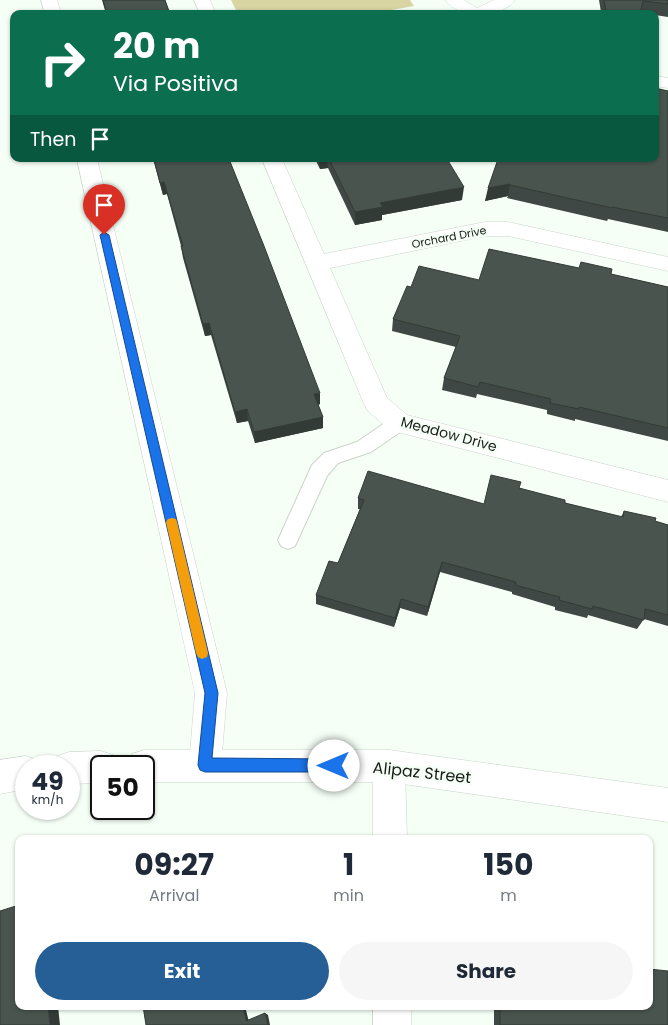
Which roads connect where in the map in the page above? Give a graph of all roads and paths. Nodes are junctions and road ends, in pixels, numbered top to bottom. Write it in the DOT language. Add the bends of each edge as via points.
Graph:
graph roads {
  1 [pos="454,0"];
  2 [pos="507,0"];
  3 [pos="469,10"];
  4 [pos="487,10"];
  5 [pos="88,162"];
  6 [pos="273,162"];
  7 [pos="318,263"];
  8 [pos="668,264"];
  9 [pos="399,422"];
  10 [pos="668,491"];
  11 [pos="288,540"];
  12 [pos="205,765"];
  13 [pos="155,766"];
  14 [pos="389,766"];
  15 [pos="15,775"];
  16 [pos="0,777"];
  17 [pos="668,805"];
  18 [pos="390,835"];
  19 [pos="392,1010"];
  20 [pos="392,1025"];
  1 -- 3 [label="street"];
  2 -- 4 [label="street"];
  5 -- 12 [label="street" via="211,693"];
  6 -- 7 [label="street, Meadow Drive"];
  7 -- 8 [label="street, Orchard Drive" via="485,228"];
  7 -- 9 [label="street, Meadow Drive" via="377,404"];
  9 -- 10 [label="street, Meadow Drive"];
  9 -- 11 [label="lane" via="364,447 331,458 318,471"];
  12 -- 13 [label="street, Alipaz Street"];
  12 -- 14 [label="street, Alipaz Street"];
  14 -- 17 [label="street, Alipaz Street"];
  14 -- 18 [label="street"];
  15 -- 16 [label="street"];
  19 -- 20 [label="street"];
}
